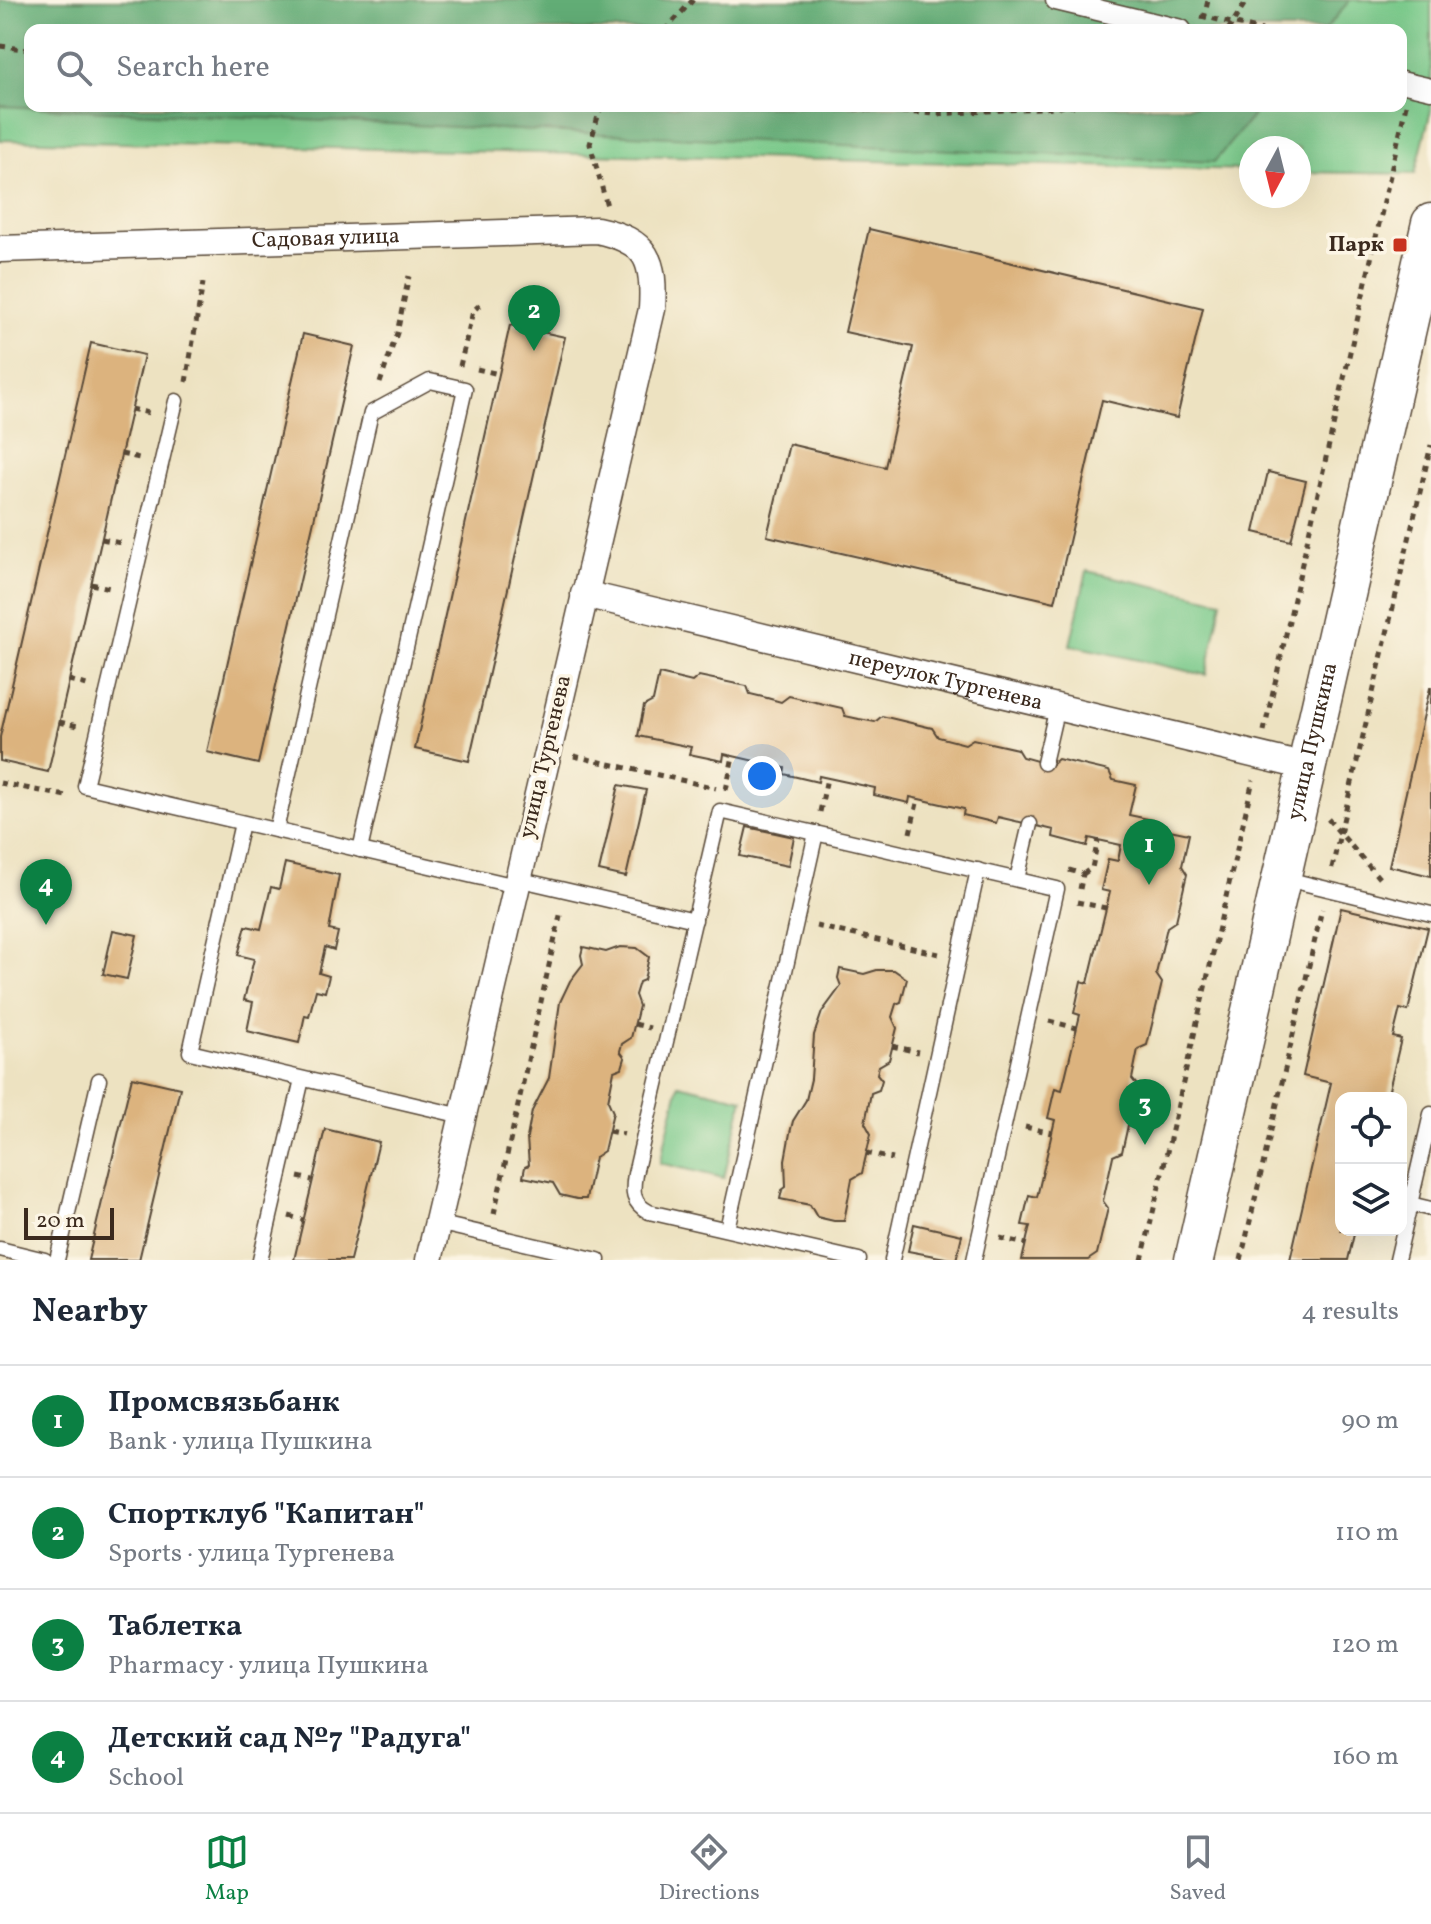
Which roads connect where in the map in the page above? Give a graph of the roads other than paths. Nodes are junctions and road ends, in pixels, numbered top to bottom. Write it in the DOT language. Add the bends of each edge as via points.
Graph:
graph roads {
  1 [pos="1056,0"];
  2 [pos="1156,24"];
  3 [pos="1429,240"];
  4 [pos="0,249"];
  5 [pos="645,253"];
  6 [pos="176,401"];
  7 [pos="584,594"];
  8 [pos="1057,707"];
  9 [pos="1044,763"];
  10 [pos="1304,778"];
  11 [pos="242,823"];
  12 [pos="1030,824"];
  13 [pos="276,830"];
  14 [pos="816,833"];
  15 [pos="360,850"];
  16 [pos="978,870"];
  17 [pos="1281,878"];
  18 [pos="1017,879"];
  19 [pos="516,883"];
  20 [pos="1431,914"];
  21 [pos="695,920"];
  22 [pos="302,1079"];
  23 [pos="99,1080"];
  24 [pos="1431,1114"];
  25 [pos="462,1116"];
  26 [pos="1410,1204"];
  27 [pos="1431,1209"];
  28 [pos="437,1223"];
  29 [pos="727,1229"];
  30 [pos="0,1249"];
  31 [pos="45,1260"];
  32 [pos="57,1260"];
  33 [pos="260,1260"];
  34 [pos="429,1260"];
  35 [pos="598,1260"];
  36 [pos="859,1260"];
  37 [pos="892,1260"];
  38 [pos="974,1260"];
  39 [pos="1194,1260"];
  40 [pos="1397,1260"];
  1 -- 2 [label="street"];
  3 -- 10 [label="main road, улица Пушкина"];
  4 -- 5 [label="street, Садовая улица" via="597,230 635,243"];
  5 -- 7 [label="street, улица Тургенева" via="652,269 652,309"];
  6 -- 11 [label="lane" via="85,786"];
  7 -- 8 [label="street, переулок Тургенева"];
  7 -- 19 [label="street, улица Тургенева"];
  8 -- 9 [label="lane"];
  8 -- 10 [label="street, переулок Тургенева" via="1258,755"];
  10 -- 17 [label="main road, улица Пушкина"];
  11 -- 13 [label="lane"];
  11 -- 22 [label="lane" via="190,1052"];
  12 -- 18 [label="lane"];
  13 -- 15 [label="lane"];
  13 -- 15 [label="lane" via="371,413 430,381 465,389"];
  14 -- 16 [label="lane"];
  14 -- 21 [label="lane" via="720,811"];
  14 -- 29 [label="lane"];
  15 -- 19 [label="lane"];
  16 -- 18 [label="lane"];
  16 -- 37 [label="lane"];
  17 -- 20 [label="lane"];
  17 -- 39 [label="main road, улица Пушкина"];
  18 -- 38 [label="lane" via="1057,889"];
  19 -- 21 [label="lane"];
  19 -- 25 [label="street, улица Тургенева"];
  21 -- 29 [label="lane" via="633,1198 649,1212"];
  22 -- 25 [label="lane"];
  22 -- 33 [label="lane"];
  23 -- 32 [label="lane"];
  24 -- 26 [label="lane"];
  25 -- 28 [label="street, улица Тургенева"];
  26 -- 27 [label="lane"];
  26 -- 40 [label="lane"];
  28 -- 34 [label="street, улица Тургенева"];
  28 -- 35 [label="lane"];
  29 -- 36 [label="lane"];
  30 -- 31 [label="lane"];
}
